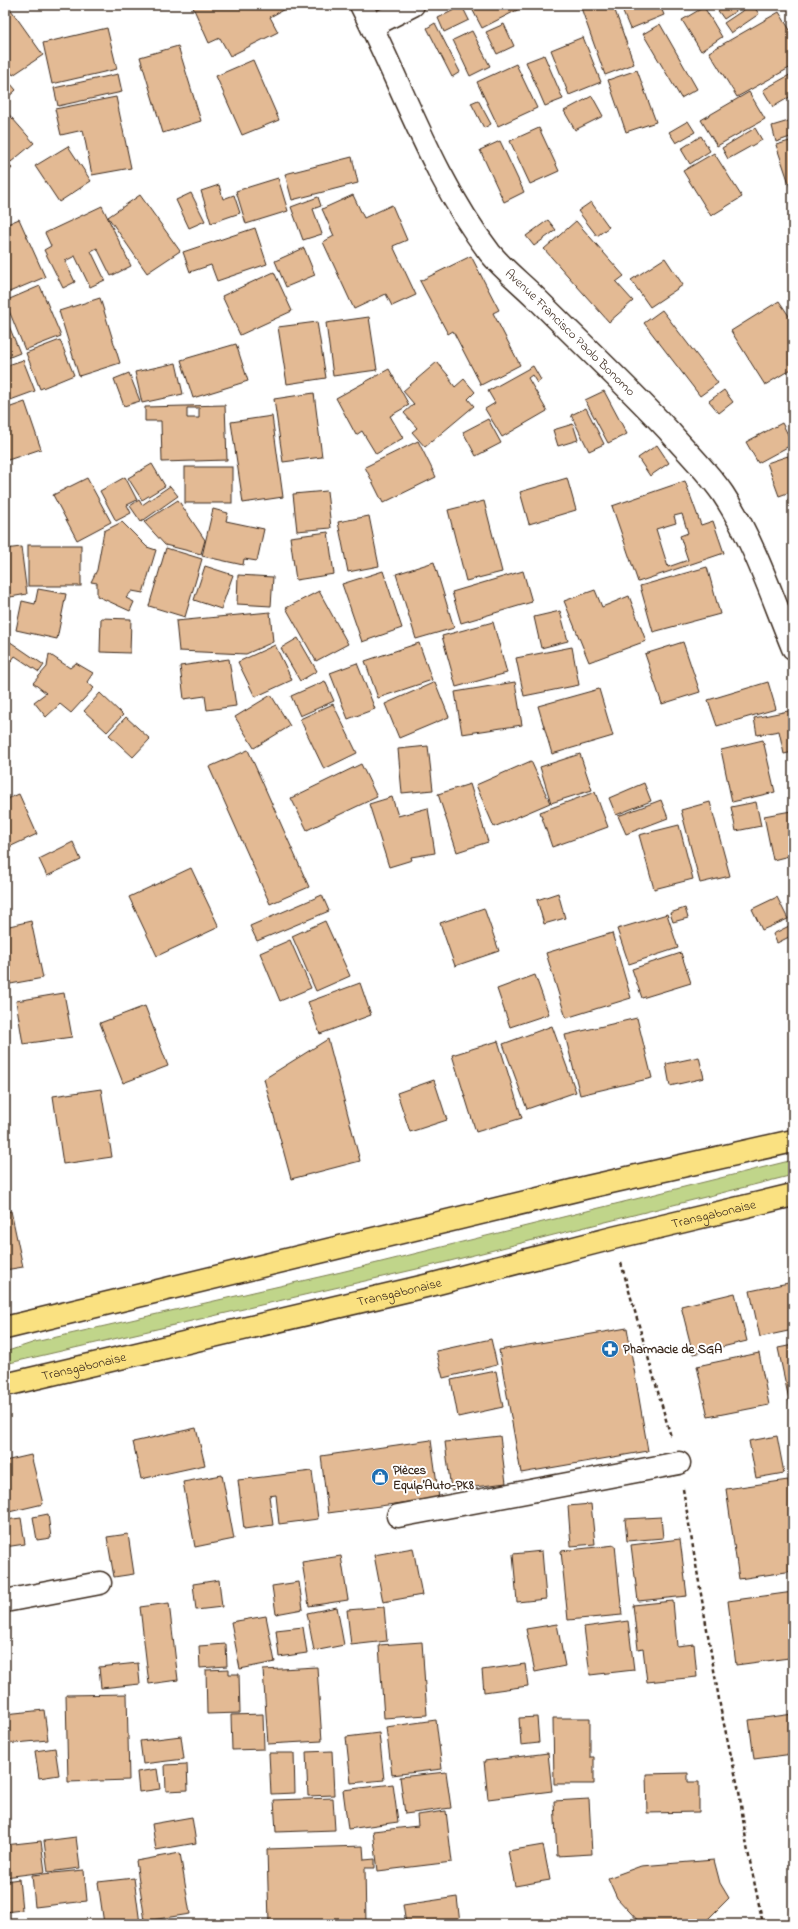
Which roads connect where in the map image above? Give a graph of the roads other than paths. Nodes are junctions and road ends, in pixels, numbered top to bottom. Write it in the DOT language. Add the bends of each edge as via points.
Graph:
graph roads {
  1 [pos="361,5"];
  2 [pos="412,5"];
  3 [pos="372,26"];
  4 [pos="793,648"];
  5 [pos="793,1141"];
  6 [pos="793,1195"];
  7 [pos="5,1328"];
  8 [pos="5,1385"];
  9 [pos="679,1463"];
  10 [pos="398,1516"];
  11 [pos="100,1583"];
  12 [pos="5,1601"];
  1 -- 3 [label="street, Avenue Francisco Paolo Bonomo"];
  2 -- 3 [label="street"];
  3 -- 4 [label="street, Avenue Francisco Paolo Bonomo" via="433,159 471,225 510,275 636,394 699,464 722,494 744,530"];
  5 -- 7 [label="highway" via="588,1187"];
  6 -- 8 [label="highway, Transgabonaise" via="434,1284"];
  9 -- 10 [label="street"];
  11 -- 12 [label="street"];
}
